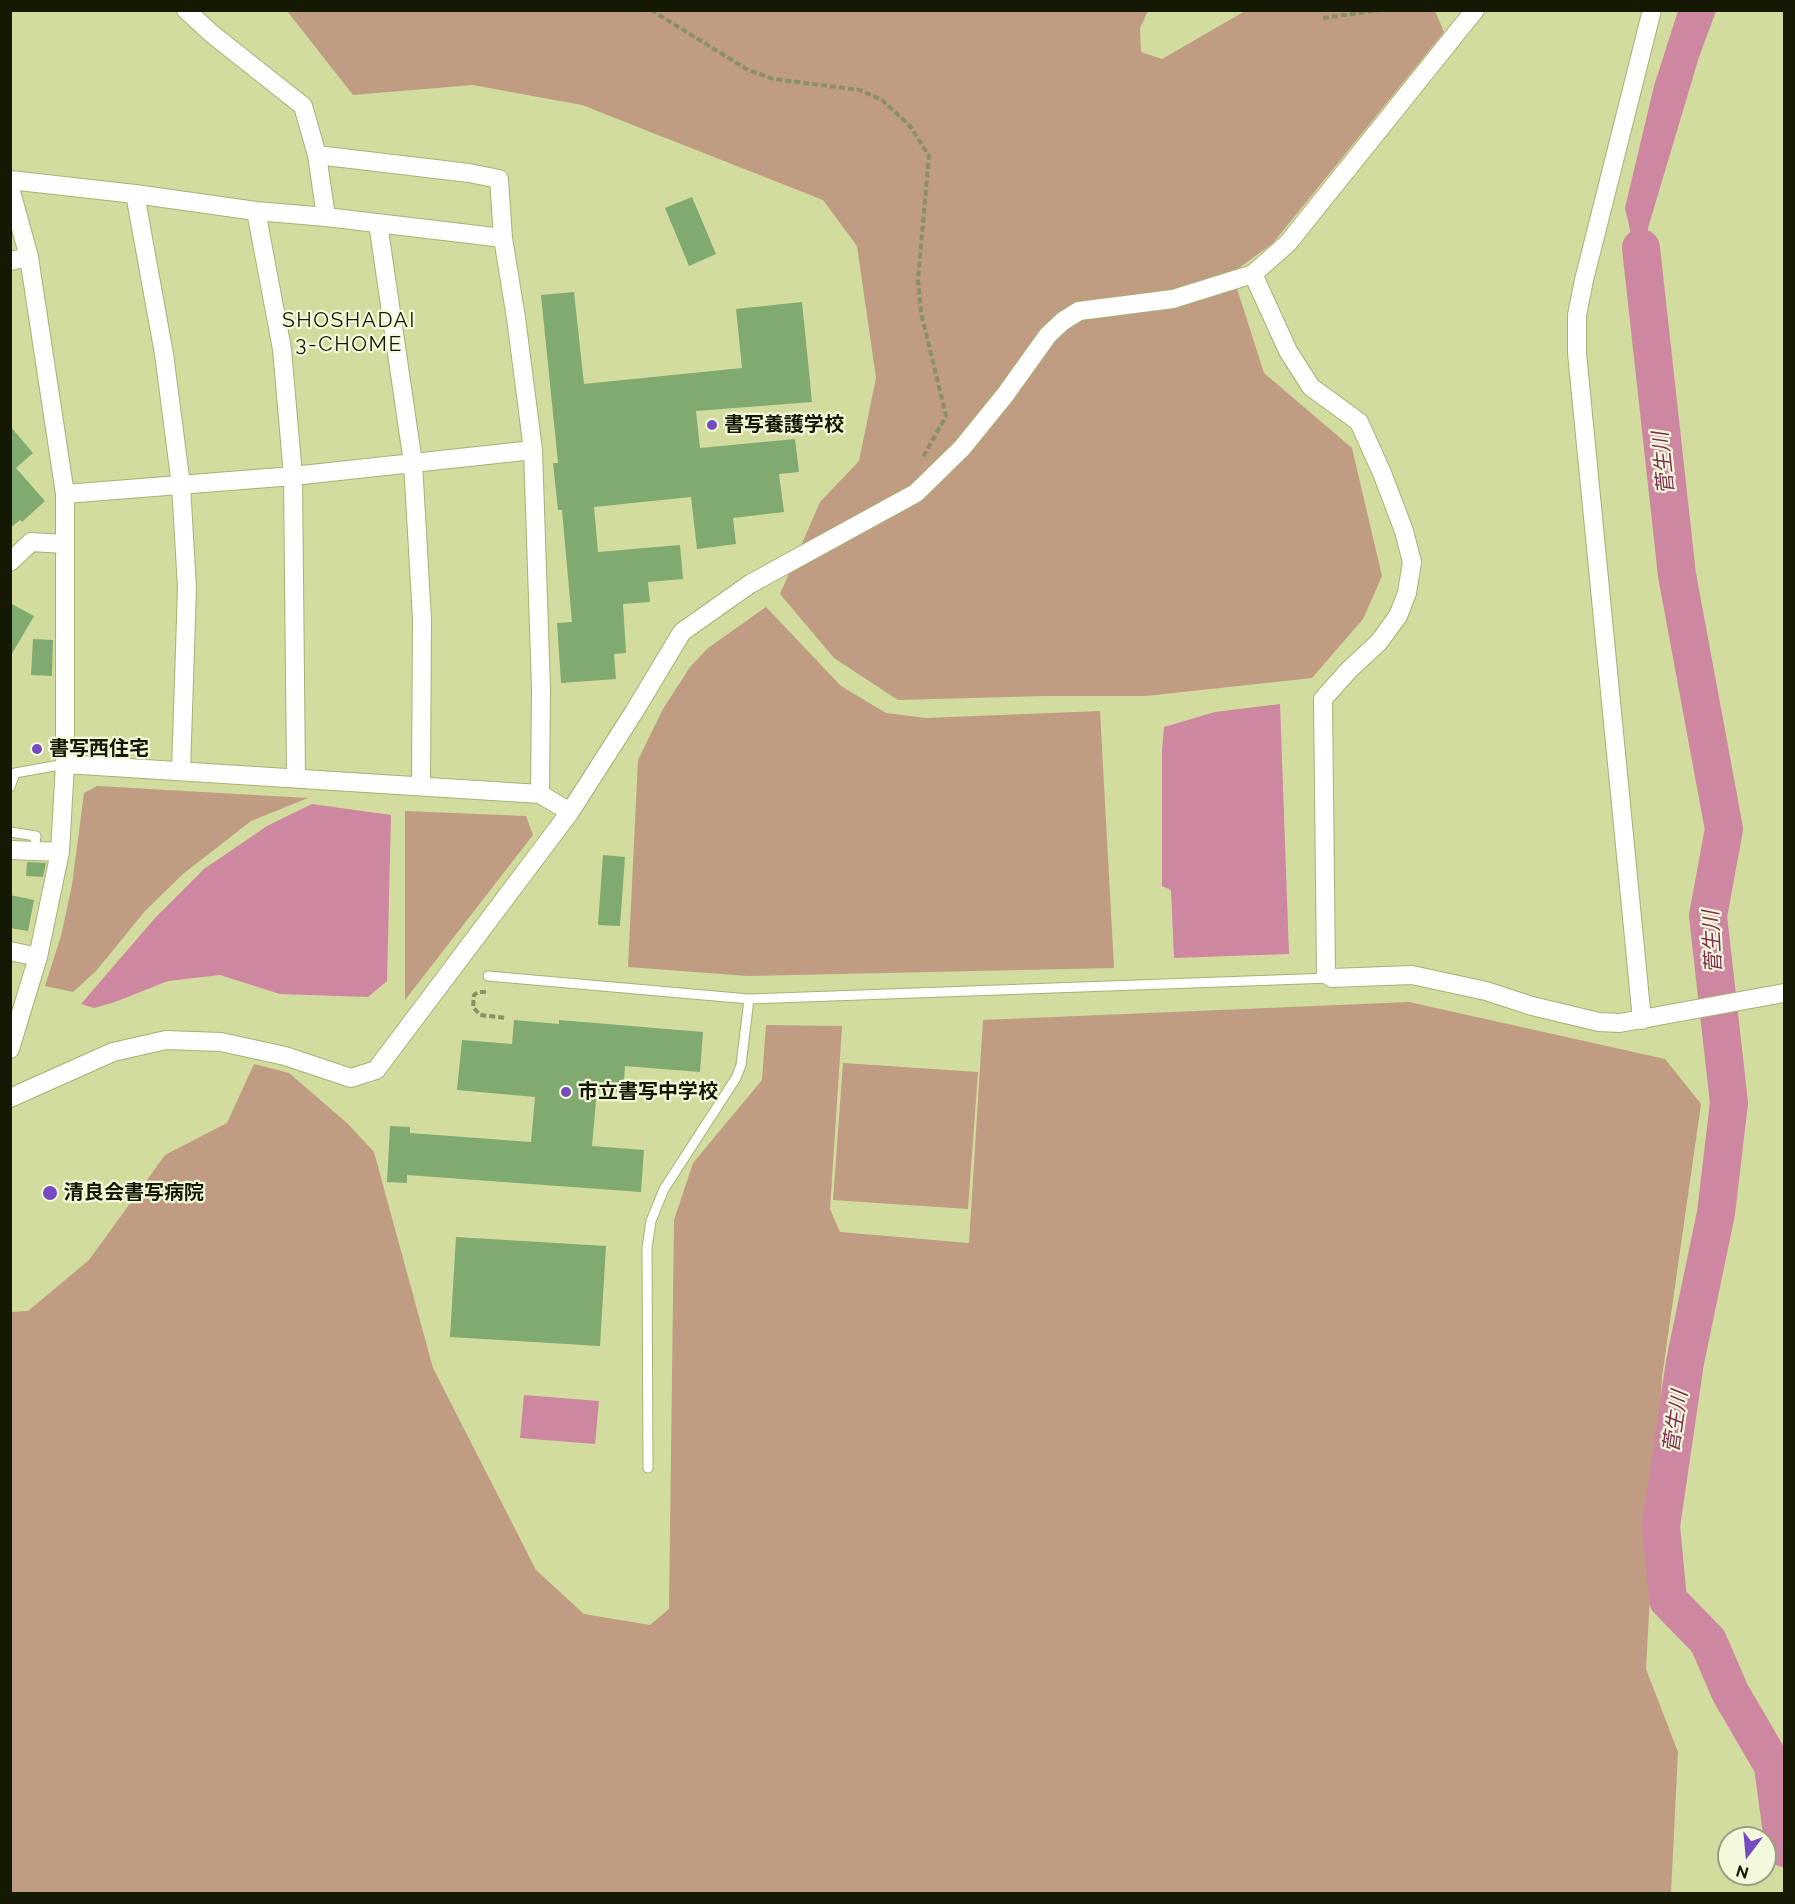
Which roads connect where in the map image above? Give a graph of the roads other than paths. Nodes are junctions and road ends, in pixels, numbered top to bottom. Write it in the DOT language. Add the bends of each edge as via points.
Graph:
graph roads {
  1 [pos="186,10"];
  2 [pos="1475,10"];
  3 [pos="1652,10"];
  4 [pos="317,155"];
  5 [pos="10,180"];
  6 [pos="10,188"];
  7 [pos="135,194"];
  8 [pos="256,212"];
  9 [pos="326,217"];
  10 [pos="378,223"];
  11 [pos="504,238"];
  12 [pos="29,257"];
  13 [pos="10,261"];
  14 [pos="1253,274"];
  15 [pos="533,450"];
  16 [pos="413,463"];
  17 [pos="293,476"];
  18 [pos="181,485"];
  19 [pos="64,494"];
  20 [pos="65,544"];
  21 [pos="10,562"];
  22 [pos="66,764"];
  23 [pos="181,771"];
  24 [pos="296,778"];
  25 [pos="421,786"];
  26 [pos="10,787"];
  27 [pos="540,794"];
  28 [pos="570,812"];
  29 [pos="10,832"];
  30 [pos="10,850"];
  31 [pos="34,851"];
  32 [pos="60,852"];
  33 [pos="10,951"];
  34 [pos="38,957"];
  35 [pos="488,976"];
  36 [pos="1332,978"];
  37 [pos="1785,993"];
  38 [pos="749,999"];
  39 [pos="1646,1019"];
  40 [pos="10,1048"];
  41 [pos="10,1098"];
  42 [pos="648,1468"];
  1 -- 4 [label="street" via="303,106"];
  2 -- 14 [label="street" via="1288,243"];
  3 -- 39 [label="street" via="1577,315 1578,365"];
  4 -- 9 [label="street"];
  4 -- 11 [label="street" via="498,179"];
  5 -- 7 [label="street"];
  6 -- 12 [label="street"];
  7 -- 8 [label="street"];
  7 -- 18 [label="street" via="164,354"];
  8 -- 9 [label="street"];
  8 -- 17 [label="street" via="282,349"];
  9 -- 10 [label="street"];
  10 -- 11 [label="street"];
  10 -- 16 [label="street"];
  11 -- 15 [label="street"];
  12 -- 13 [label="street"];
  12 -- 19 [label="street"];
  14 -- 28 [label="street" via="1173,299 1079,311 1063,321 1048,335 962,448 916,493 750,584 682,632"];
  14 -- 36 [label="street" via="1288,351 1311,387 1359,422 1404,531 1412,562 1398,616 1379,642 1323,699 1326,974"];
  15 -- 16 [label="street"];
  15 -- 27 [label="street" via="538,539"];
  16 -- 17 [label="street"];
  16 -- 25 [label="street" via="422,619"];
  17 -- 18 [label="street"];
  17 -- 24 [label="street"];
  18 -- 19 [label="street"];
  18 -- 23 [label="street" via="188,588"];
  19 -- 20 [label="street"];
  20 -- 21 [label="street" via="31,542"];
  20 -- 22 [label="street"];
  22 -- 23 [label="street"];
  22 -- 26 [label="lane" via="15,773"];
  22 -- 32 [label="street"];
  23 -- 24 [label="street"];
  24 -- 25 [label="street"];
  25 -- 27 [label="street"];
  27 -- 28 [label="street"];
  28 -- 41 [label="street" via="376,1070 351,1078 285,1056 221,1042 166,1040 113,1052"];
  29 -- 31 [label="lane" via="36,836"];
  30 -- 31 [label="street"];
  31 -- 32 [label="street"];
  32 -- 34 [label="street"];
  33 -- 34 [label="street"];
  34 -- 40 [label="street"];
  35 -- 38 [label="lane"];
  36 -- 38 [label="lane"];
  36 -- 39 [label="street" via="1412,975 1599,1022"];
  37 -- 39 [label="street"];
  38 -- 42 [label="lane" via="736,1078 664,1189 651,1221 647,1248"];
}
